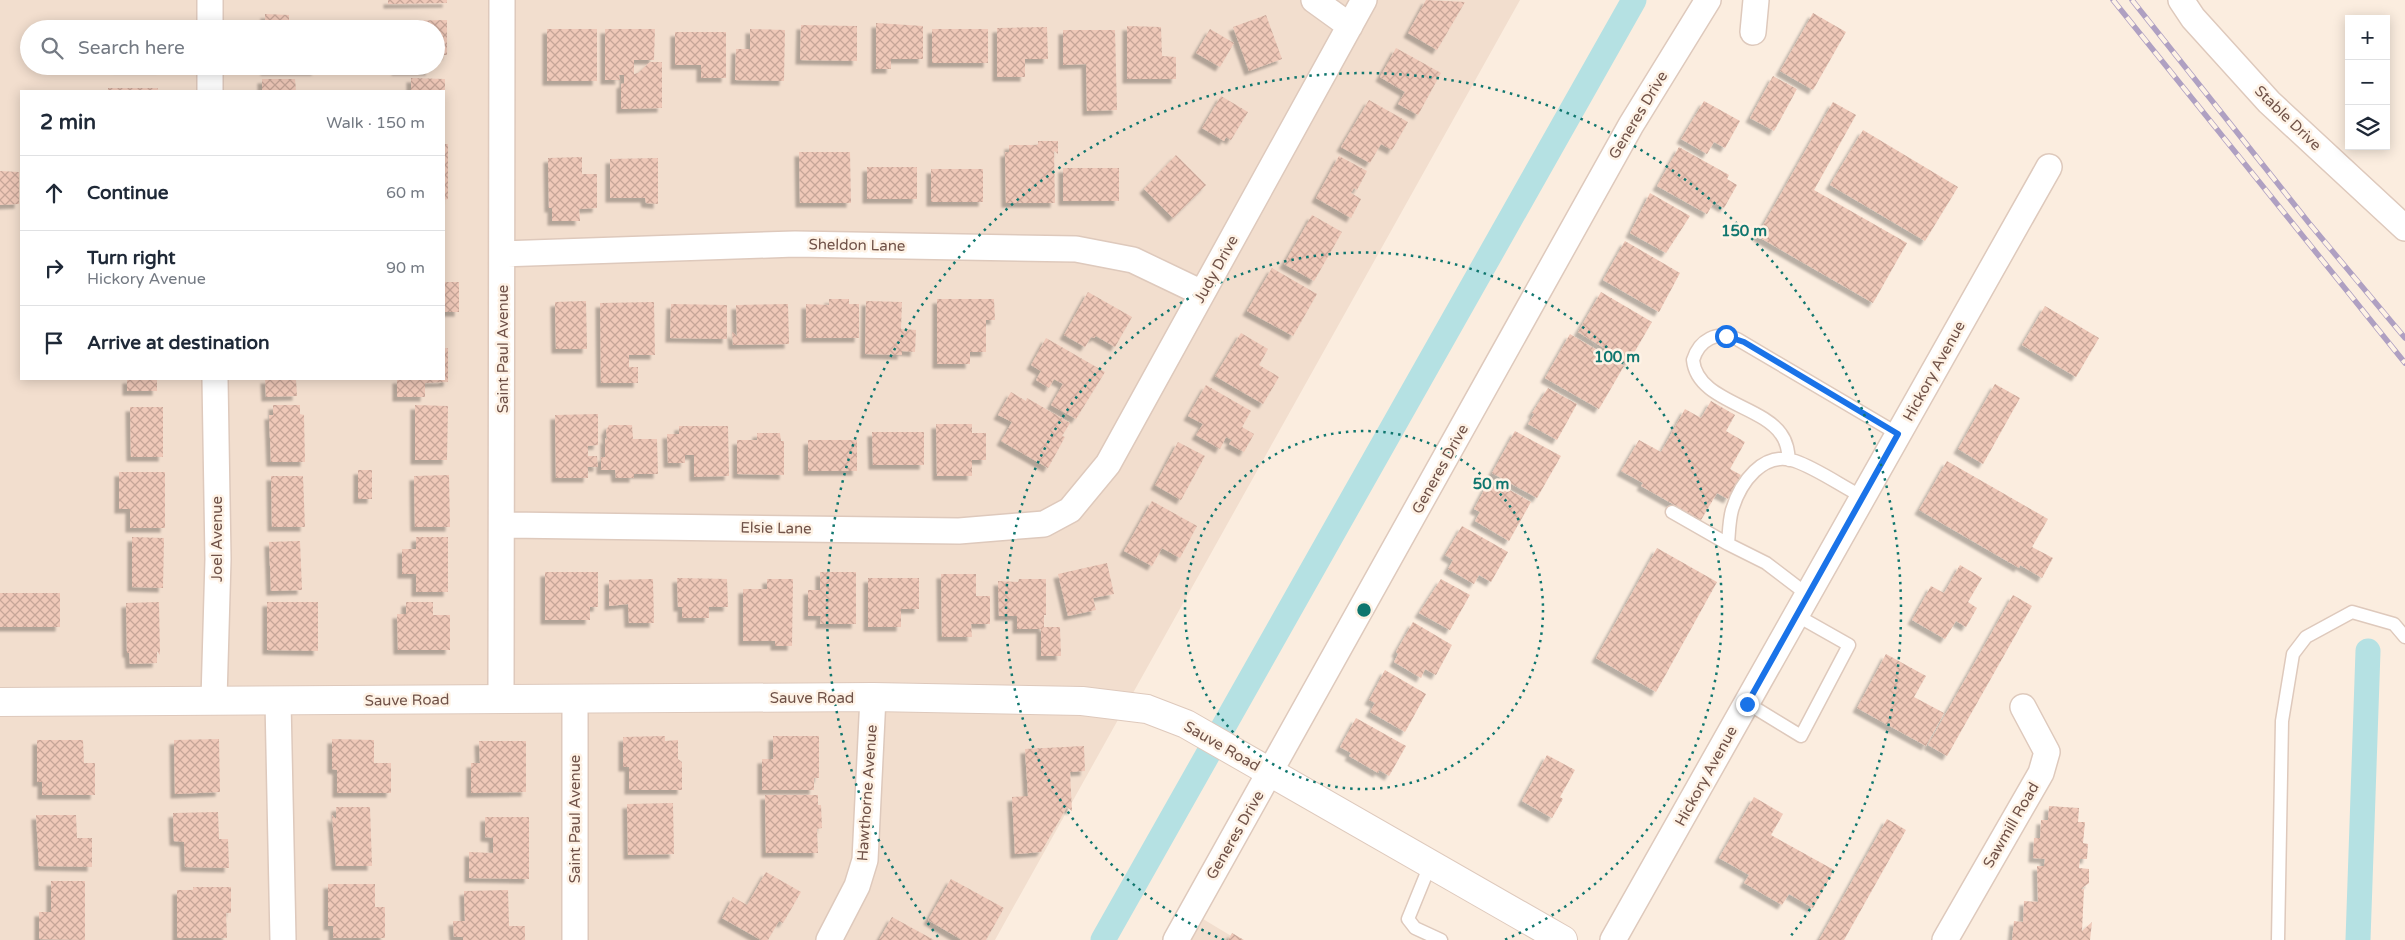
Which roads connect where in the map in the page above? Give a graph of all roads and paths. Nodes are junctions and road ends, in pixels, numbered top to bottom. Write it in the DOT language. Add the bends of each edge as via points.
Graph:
graph roads {
  1 [pos="210,0"];
  2 [pos="502,0"];
  3 [pos="1314,0"];
  4 [pos="1364,0"];
  5 [pos="1708,0"];
  6 [pos="1756,0"];
  7 [pos="2181,0"];
  8 [pos="210,20"];
  9 [pos="1350,26"];
  10 [pos="1753,32"];
  11 [pos="210,75"];
  12 [pos="210,90"];
  13 [pos="2049,167"];
  14 [pos="2405,228"];
  15 [pos="503,254"];
  16 [pos="1202,293"];
  17 [pos="215,380"];
  18 [pos="1898,434"];
  19 [pos="1789,460"];
  20 [pos="1863,497"];
  21 [pos="1672,512"];
  22 [pos="1048,520"];
  23 [pos="502,525"];
  24 [pos="1728,544"];
  25 [pos="1802,605"];
  26 [pos="2405,637"];
  27 [pos="873,697"];
  28 [pos="501,698"];
  29 [pos="575,699"];
  30 [pos="214,700"];
  31 [pos="0,702"];
  32 [pos="278,702"];
  33 [pos="1747,704"];
  34 [pos="2023,706"];
  35 [pos="1270,774"];
  36 [pos="1430,865"];
  37 [pos="283,940"];
  38 [pos="575,940"];
  39 [pos="829,940"];
  40 [pos="1176,940"];
  41 [pos="1441,940"];
  42 [pos="1563,940"];
  43 [pos="1613,940"];
  44 [pos="1945,940"];
  45 [pos="2278,940"];
  1 -- 8 [label="street"];
  2 -- 15 [label="street, Saint Paul Avenue"];
  3 -- 9 [label="street"];
  4 -- 9 [label="street, Judy Drive"];
  5 -- 35 [label="street, Generes Drive" via="1631,125"];
  6 -- 10 [label="street"];
  7 -- 14 [label="street, Stable Drive" via="2193,18 2269,102"];
  9 -- 16 [label="street, Judy Drive"];
  11 -- 12 [label="street"];
  13 -- 18 [label="street, Hickory Avenue"];
  15 -- 16 [label="street, Sheldon Lane" via="795,244 1076,249 1133,260"];
  15 -- 23 [label="street, Saint Paul Avenue"];
  16 -- 22 [label="street, Judy Drive" via="1108,464 1070,510"];
  17 -- 30 [label="street, Joel Avenue" via="218,558"];
  18 -- 19 [label="lane" via="1738,339 1718,336 1703,342 1693,360 1696,375 1710,388 1777,429 1785,441"];
  18 -- 20 [label="street, Hickory Avenue"];
  19 -- 20 [label="lane" via="1803,464"];
  19 -- 24 [label="lane" via="1783,458 1764,464 1749,476 1736,499"];
  20 -- 25 [label="street, Hickory Avenue"];
  21 -- 24 [label="lane"];
  22 -- 23 [label="street, Elsie Lane" via="1044,524 959,531"];
  23 -- 28 [label="street, Saint Paul Avenue"];
  24 -- 25 [label="lane" via="1766,562"];
  25 -- 33 [label="street, Hickory Avenue"];
  25 -- 33 [label="lane" via="1849,645 1801,736"];
  26 -- 45 [label="lane" via="2394,624 2352,612 2306,637 2293,654 2282,721"];
  27 -- 29 [label="street, Sauve Road"];
  27 -- 35 [label="street, Sauve Road" via="1082,701 1148,708 1186,724"];
  27 -- 39 [label="street, Hawthorne Avenue" via="865,860 857,886"];
  28 -- 29 [label="street, Sauve Road"];
  28 -- 32 [label="street, Sauve Road"];
  29 -- 38 [label="street, Saint Paul Avenue"];
  30 -- 31 [label="street, Sauve Road"];
  30 -- 32 [label="street, Sauve Road"];
  32 -- 37 [label="street"];
  33 -- 43 [label="street, Hickory Avenue"];
  34 -- 44 [label="street, Sawmill Road" via="2047,752 2041,773"];
  35 -- 36 [label="street, Sauve Road"];
  35 -- 40 [label="street, Generes Drive"];
  36 -- 41 [label="lane" via="1408,919 1415,928"];
  36 -- 42 [label="street, Sauve Road"];
}
